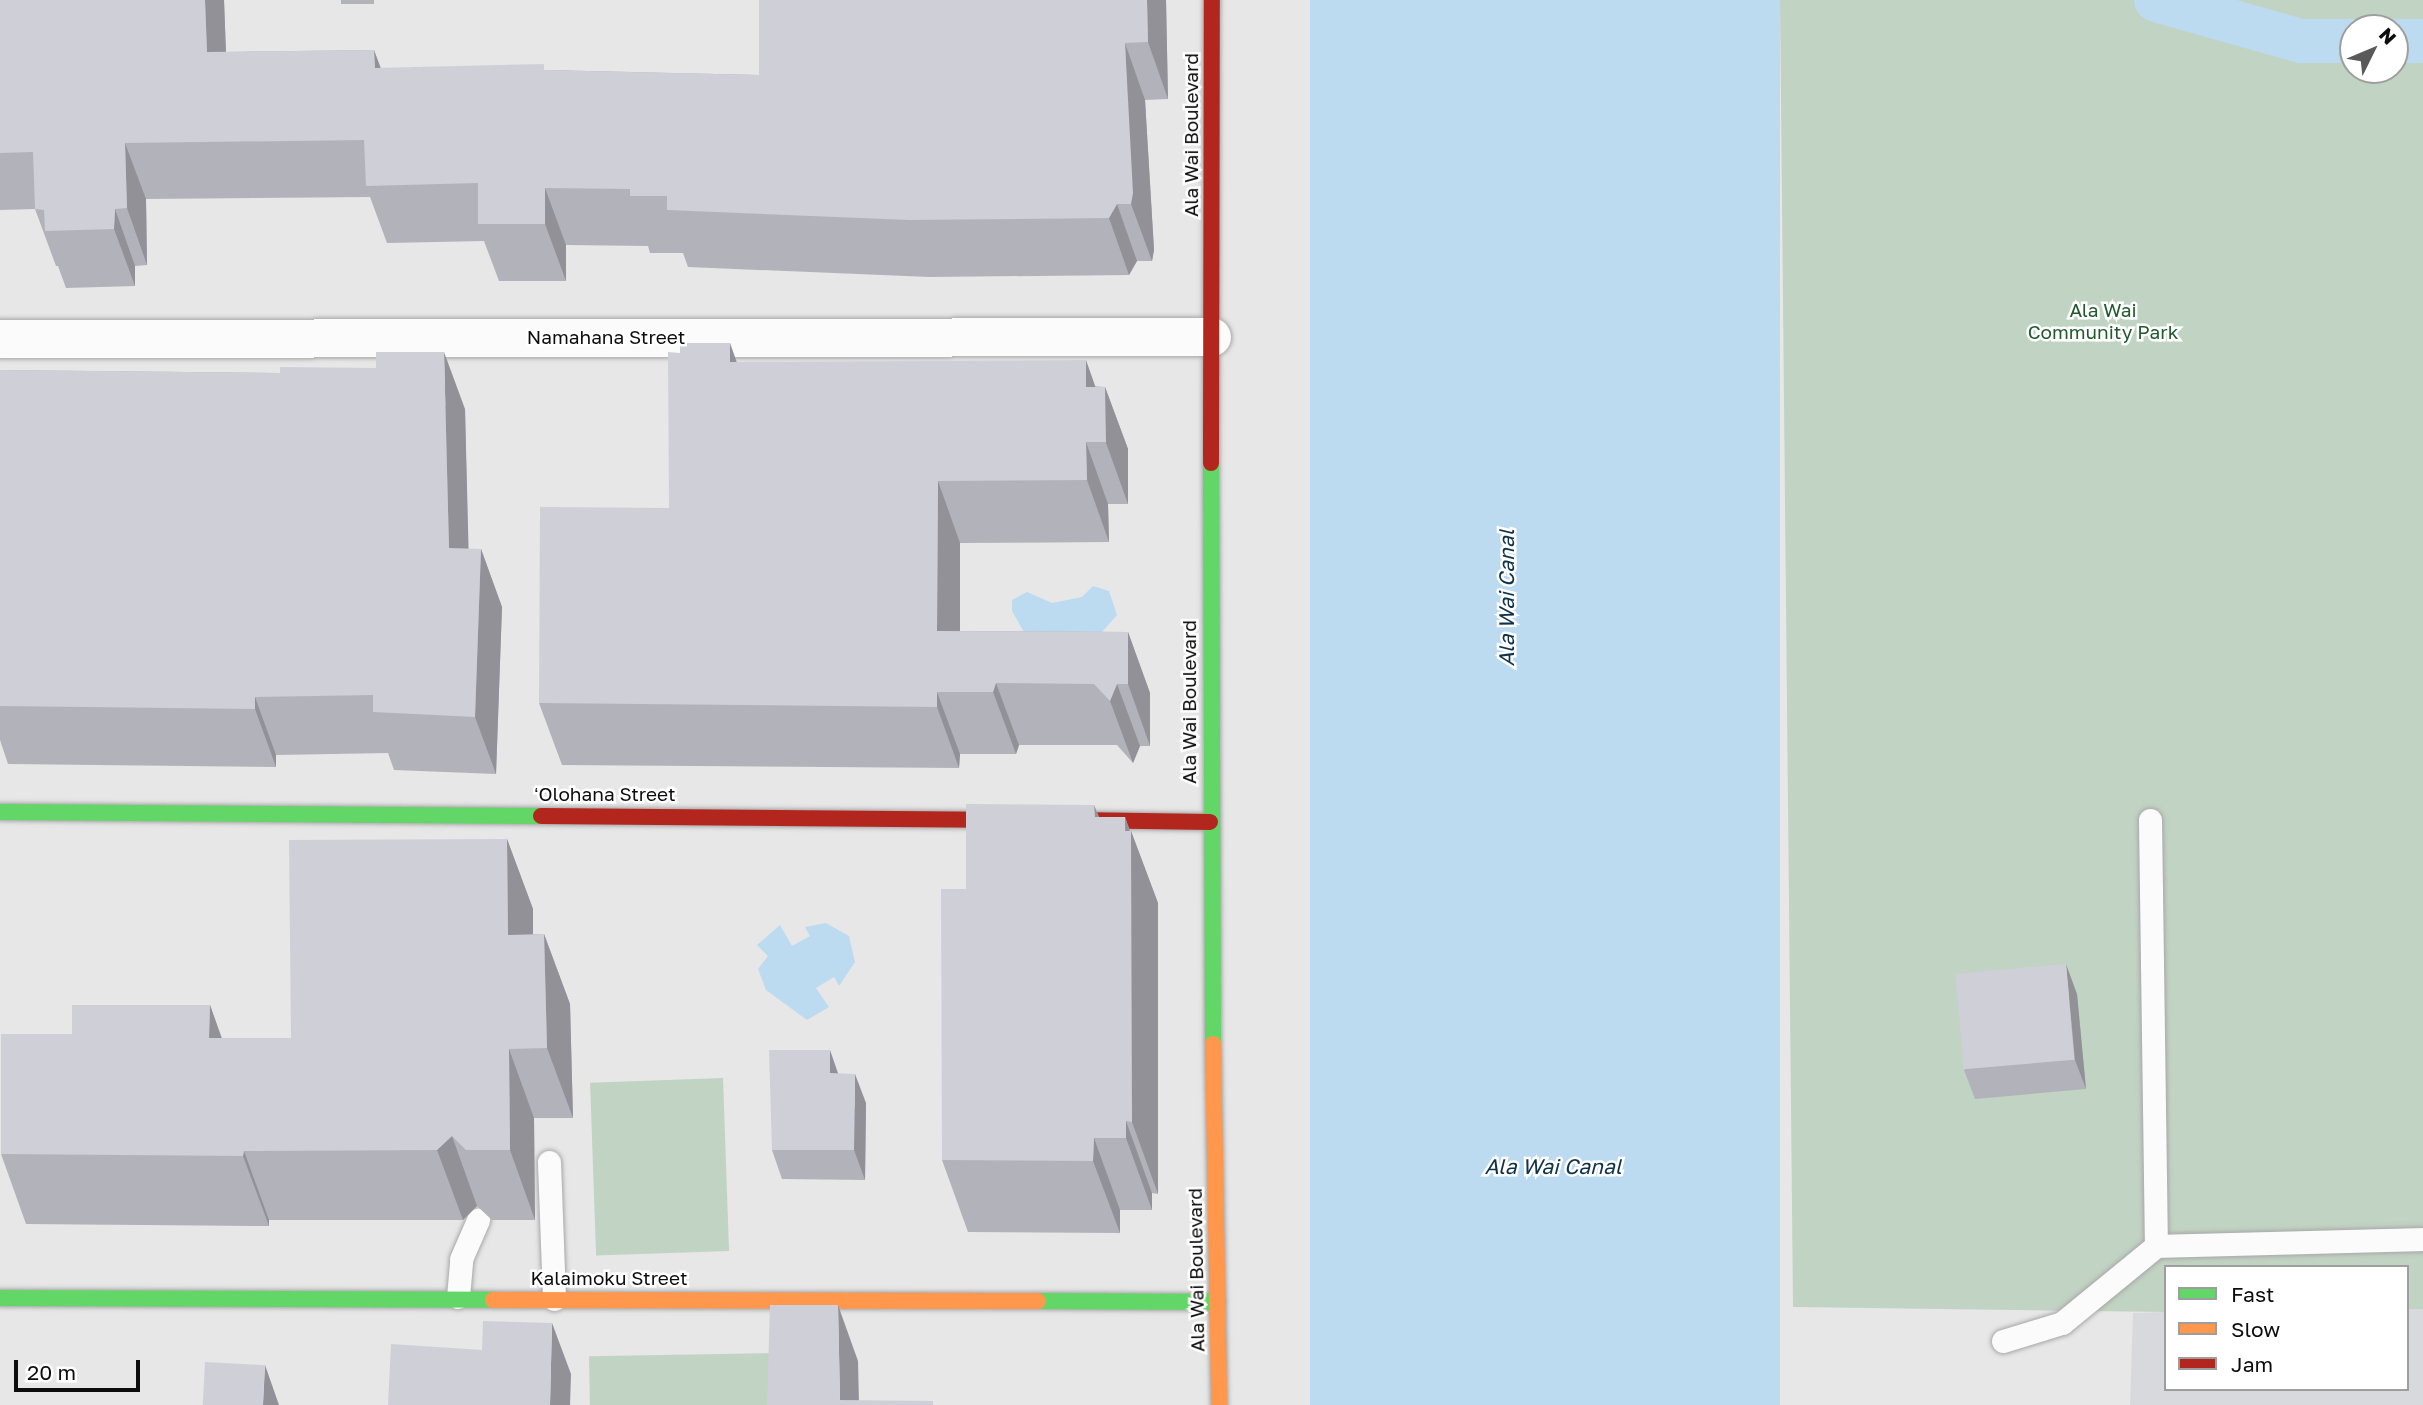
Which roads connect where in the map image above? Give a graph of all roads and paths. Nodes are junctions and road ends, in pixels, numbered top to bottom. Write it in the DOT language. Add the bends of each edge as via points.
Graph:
graph roads {
  1 [pos="1212,0"];
  2 [pos="1212,337"];
  3 [pos="0,339"];
  4 [pos="0,812"];
  5 [pos="1033,820"];
  6 [pos="1060,820"];
  7 [pos="2150,820"];
  8 [pos="1210,822"];
  9 [pos="550,1161"];
  10 [pos="478,1220"];
  11 [pos="2423,1239"];
  12 [pos="2156,1246"];
  13 [pos="458,1297"];
  14 [pos="0,1298"];
  15 [pos="554,1299"];
  16 [pos="1218,1302"];
  17 [pos="2003,1341"];
  18 [pos="1219,1405"];
  1 -- 2 [label="street, Ala Wai Boulevard"];
  2 -- 3 [label="street, Namahana Street"];
  2 -- 8 [label="street, Ala Wai Boulevard"];
  4 -- 5 [label="street, ʻOlohana Street"];
  6 -- 8 [label="street"];
  7 -- 12 [label="lane"];
  8 -- 16 [label="street, Ala Wai Boulevard"];
  9 -- 15 [label="lane"];
  10 -- 13 [label="lane" via="461,1259"];
  11 -- 12 [label="lane"];
  12 -- 17 [label="lane" via="2062,1324"];
  13 -- 14 [label="street, Kalaimoku Street"];
  13 -- 15 [label="street, Kalaimoku Street"];
  15 -- 16 [label="street, Kalaimoku Street"];
  16 -- 18 [label="street, Ala Wai Boulevard"];
}
